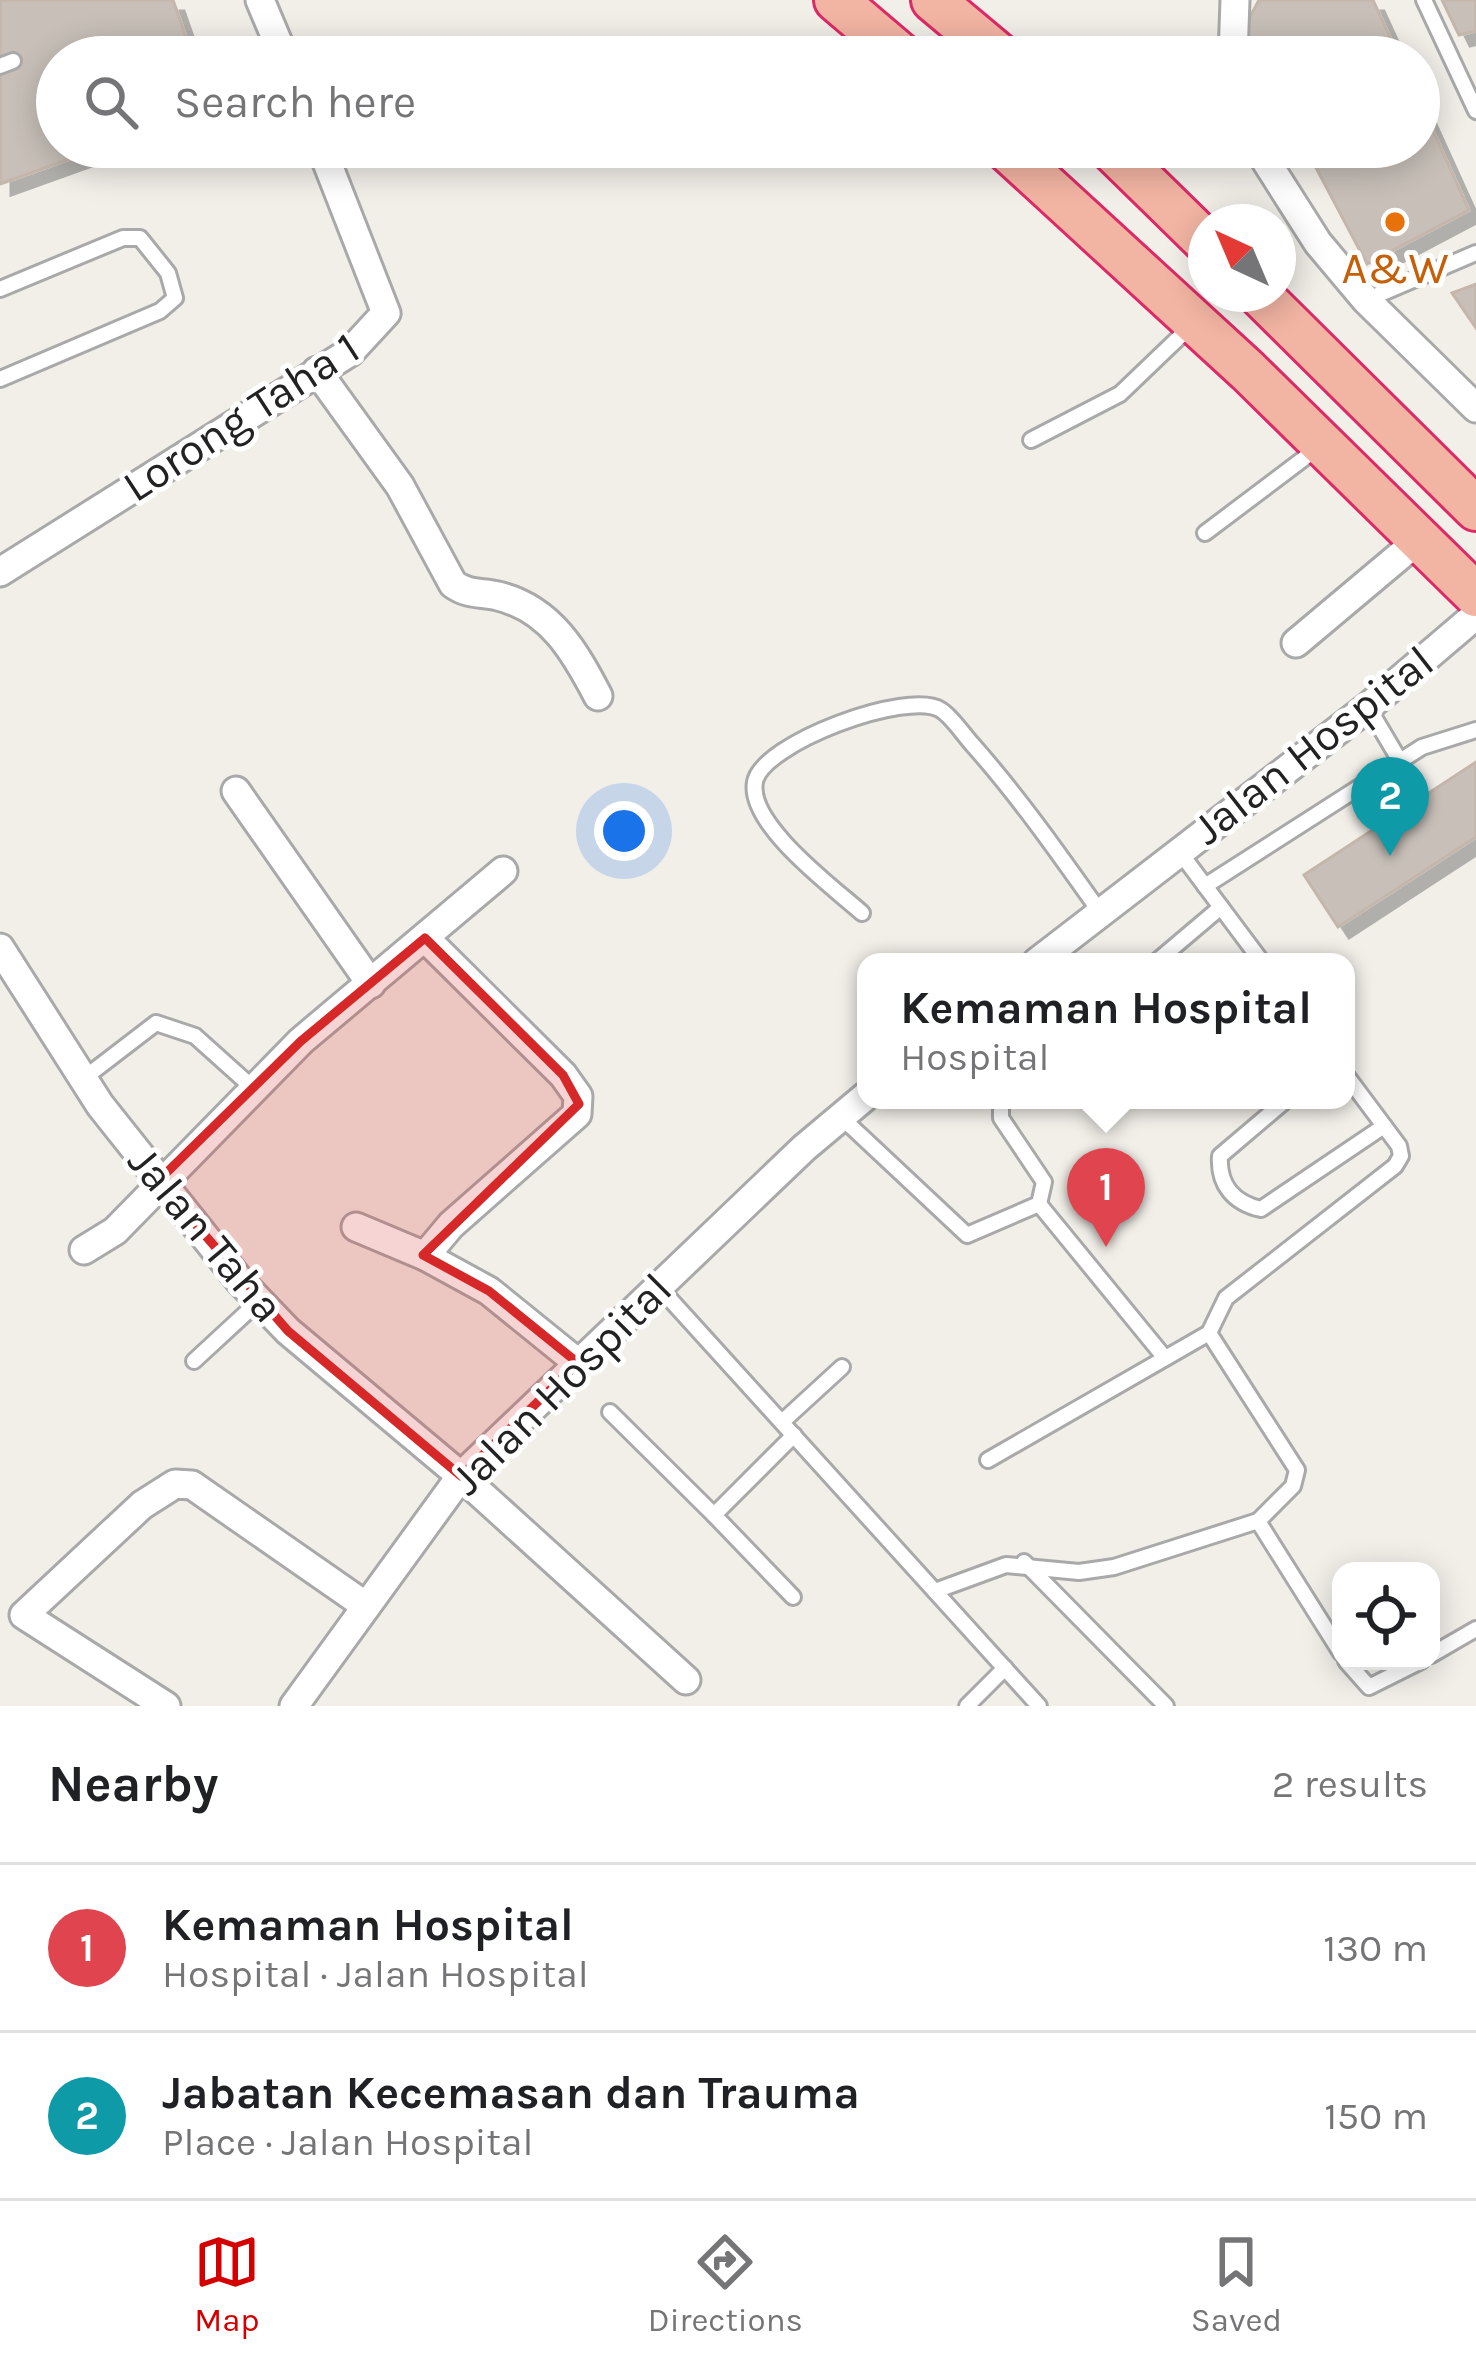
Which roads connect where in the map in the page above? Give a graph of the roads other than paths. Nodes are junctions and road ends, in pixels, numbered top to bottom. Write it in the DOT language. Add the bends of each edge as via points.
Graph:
graph roads {
  1 [pos="260,0"];
  2 [pos="836,0"];
  3 [pos="933,0"];
  4 [pos="1235,0"];
  5 [pos="1424,0"];
  6 [pos="275,36"];
  7 [pos="878,36"];
  8 [pos="976,36"];
  9 [pos="1234,36"];
  10 [pos="1469,80"];
  11 [pos="1476,111"];
  12 [pos="329,168"];
  13 [pos="1027,168"];
  14 [pos="1137,168"];
  15 [pos="1270,168"];
  16 [pos="1188,223"];
  17 [pos="1476,254"];
  18 [pos="0,289"];
  19 [pos="1366,300"];
  20 [pos="1277,312"];
  21 [pos="1195,322"];
  22 [pos="317,370"];
  23 [pos="0,379"];
  24 [pos="1476,408"];
  25 [pos="1031,440"];
  26 [pos="1323,444"];
  27 [pos="1476,509"];
  28 [pos="1204,532"];
  29 [pos="1421,538"];
  30 [pos="0,572"];
  31 [pos="1476,595"];
  32 [pos="1476,615"];
  33 [pos="1296,643"];
  34 [pos="598,696"];
  35 [pos="1368,707"];
  36 [pos="1476,730"];
  37 [pos="1400,761"];
  38 [pos="236,790"];
  39 [pos="1179,850"];
  40 [pos="503,871"];
  41 [pos="1205,886"];
  42 [pos="1221,907"];
  43 [pos="1100,912"];
  44 [pos="862,913"];
  45 [pos="425,938"];
  46 [pos="0,948"];
  47 [pos="1048,953"];
  48 [pos="1167,953"];
  49 [pos="1255,953"];
  50 [pos="371,983"];
  51 [pos="83,1079"];
  52 [pos="1355,1087"];
  53 [pos="253,1088"];
  54 [pos="857,1103"];
  55 [pos="1001,1109"];
  56 [pos="1275,1109"];
  57 [pos="840,1116"];
  58 [pos="1384,1126"];
  59 [pos="158,1181"];
  60 [pos="1039,1204"];
  61 [pos="356,1227"];
  62 [pos="84,1250"];
  63 [pos="424,1256"];
  64 [pos="658,1286"];
  65 [pos="259,1301"];
  66 [pos="1210,1333"];
  67 [pos="1165,1358"];
  68 [pos="194,1361"];
  69 [pos="578,1363"];
  70 [pos="842,1367"];
  71 [pos="610,1412"];
  72 [pos="782,1422"];
  73 [pos="794,1435"];
  74 [pos="988,1460"];
  75 [pos="461,1476"];
  76 [pos="714,1515"];
  77 [pos="1258,1521"];
  78 [pos="1024,1562"];
  79 [pos="934,1591"];
  80 [pos="793,1598"];
  81 [pos="366,1606"];
  82 [pos="1476,1629"];
  83 [pos="1332,1639"];
  84 [pos="1440,1650"];
  85 [pos="1005,1668"];
  86 [pos="1354,1670"];
  87 [pos="1403,1670"];
  88 [pos="686,1680"];
  89 [pos="1153,1692"];
  90 [pos="300,1704"];
  91 [pos="166,1706"];
  92 [pos="968,1706"];
  93 [pos="1039,1706"];
  94 [pos="1139,1706"];
  95 [pos="1166,1706"];
  1 -- 6 [label="street"];
  2 -- 7 [label="highway"];
  3 -- 8 [label="highway"];
  4 -- 9 [label="street"];
  5 -- 10 [label="lane"];
  10 -- 11 [label="lane"];
  12 -- 22 [label="street, Lorong Taha 1" via="386,313 350,352"];
  13 -- 21 [label="highway"];
  14 -- 16 [label="highway"];
  15 -- 19 [label="street"];
  17 -- 19 [label="lane"];
  18 -- 23 [label="lane" via="140,238 168,273 175,298"];
  19 -- 24 [label="street"];
  20 -- 27 [label="highway"];
  21 -- 25 [label="lane" via="1120,394"];
  21 -- 26 [label="highway"];
  22 -- 30 [label="street, Lorong Taha 1"];
  22 -- 34 [label="street" via="400,486 453,584 532,608 574,650"];
  26 -- 28 [label="lane"];
  26 -- 29 [label="highway"];
  29 -- 31 [label="highway"];
  29 -- 33 [label="street"];
  32 -- 35 [label="street, Jalan Hospital"];
  35 -- 37 [label="lane"];
  35 -- 39 [label="street, Jalan Hospital"];
  36 -- 37 [label="lane"];
  37 -- 41 [label="lane"];
  38 -- 50 [label="street"];
  39 -- 41 [label="lane"];
  39 -- 43 [label="street, Jalan Hospital"];
  40 -- 45 [label="street"];
  41 -- 42 [label="lane"];
  42 -- 48 [label="lane"];
  42 -- 49 [label="lane"];
  43 -- 44 [label="lane" via="995,770 941,710 914,702 823,728 754,782 784,844"];
  43 -- 47 [label="street, Jalan Hospital"];
  45 -- 50 [label="street"];
  45 -- 63 [label="street" via="562,1075 579,1104"];
  46 -- 51 [label="street, Jalan Taha"];
  50 -- 53 [label="street"];
  51 -- 53 [label="lane" via="156,1023 195,1036"];
  51 -- 59 [label="street, Jalan Taha"];
  52 -- 58 [label="lane"];
  53 -- 59 [label="street"];
  54 -- 57 [label="street, Jalan Hospital"];
  55 -- 60 [label="lane" via="1044,1182"];
  56 -- 58 [label="lane" via="1220,1156 1228,1192 1244,1205 1262,1209"];
  57 -- 60 [label="lane" via="968,1235"];
  57 -- 64 [label="street, Jalan Hospital"];
  58 -- 66 [label="lane" via="1399,1146 1395,1166 1226,1298"];
  59 -- 62 [label="street" via="115,1231"];
  59 -- 65 [label="street, Jalan Taha"];
  60 -- 67 [label="lane"];
  61 -- 63 [label="street"];
  63 -- 69 [label="street" via="489,1292"];
  64 -- 69 [label="street, Jalan Hospital"];
  64 -- 72 [label="lane"];
  65 -- 68 [label="lane"];
  65 -- 75 [label="street, Jalan Taha"];
  66 -- 67 [label="lane"];
  66 -- 77 [label="lane" via="1297,1470 1293,1486"];
  67 -- 74 [label="lane"];
  69 -- 75 [label="street, Jalan Hospital"];
  70 -- 72 [label="lane"];
  71 -- 76 [label="lane"];
  72 -- 73 [label="lane"];
  73 -- 76 [label="lane"];
  73 -- 79 [label="lane"];
  75 -- 81 [label="street, Jalan Hospital"];
  75 -- 88 [label="street, Jalan Taha"];
  76 -- 80 [label="lane"];
  77 -- 78 [label="lane" via="1114,1568 1079,1572"];
  77 -- 83 [label="lane"];
  78 -- 79 [label="lane"];
  78 -- 89 [label="lane"];
  79 -- 85 [label="lane"];
  81 -- 90 [label="street, Jalan Hospital"];
  81 -- 91 [label="street" via="192,1485 160,1491 24,1615"];
  82 -- 84 [label="lane"];
  85 -- 92 [label="lane"];
  85 -- 93 [label="lane"];
  86 -- 87 [label="lane" via="1369,1687"];
  89 -- 94 [label="lane"];
  89 -- 95 [label="lane"];
}
